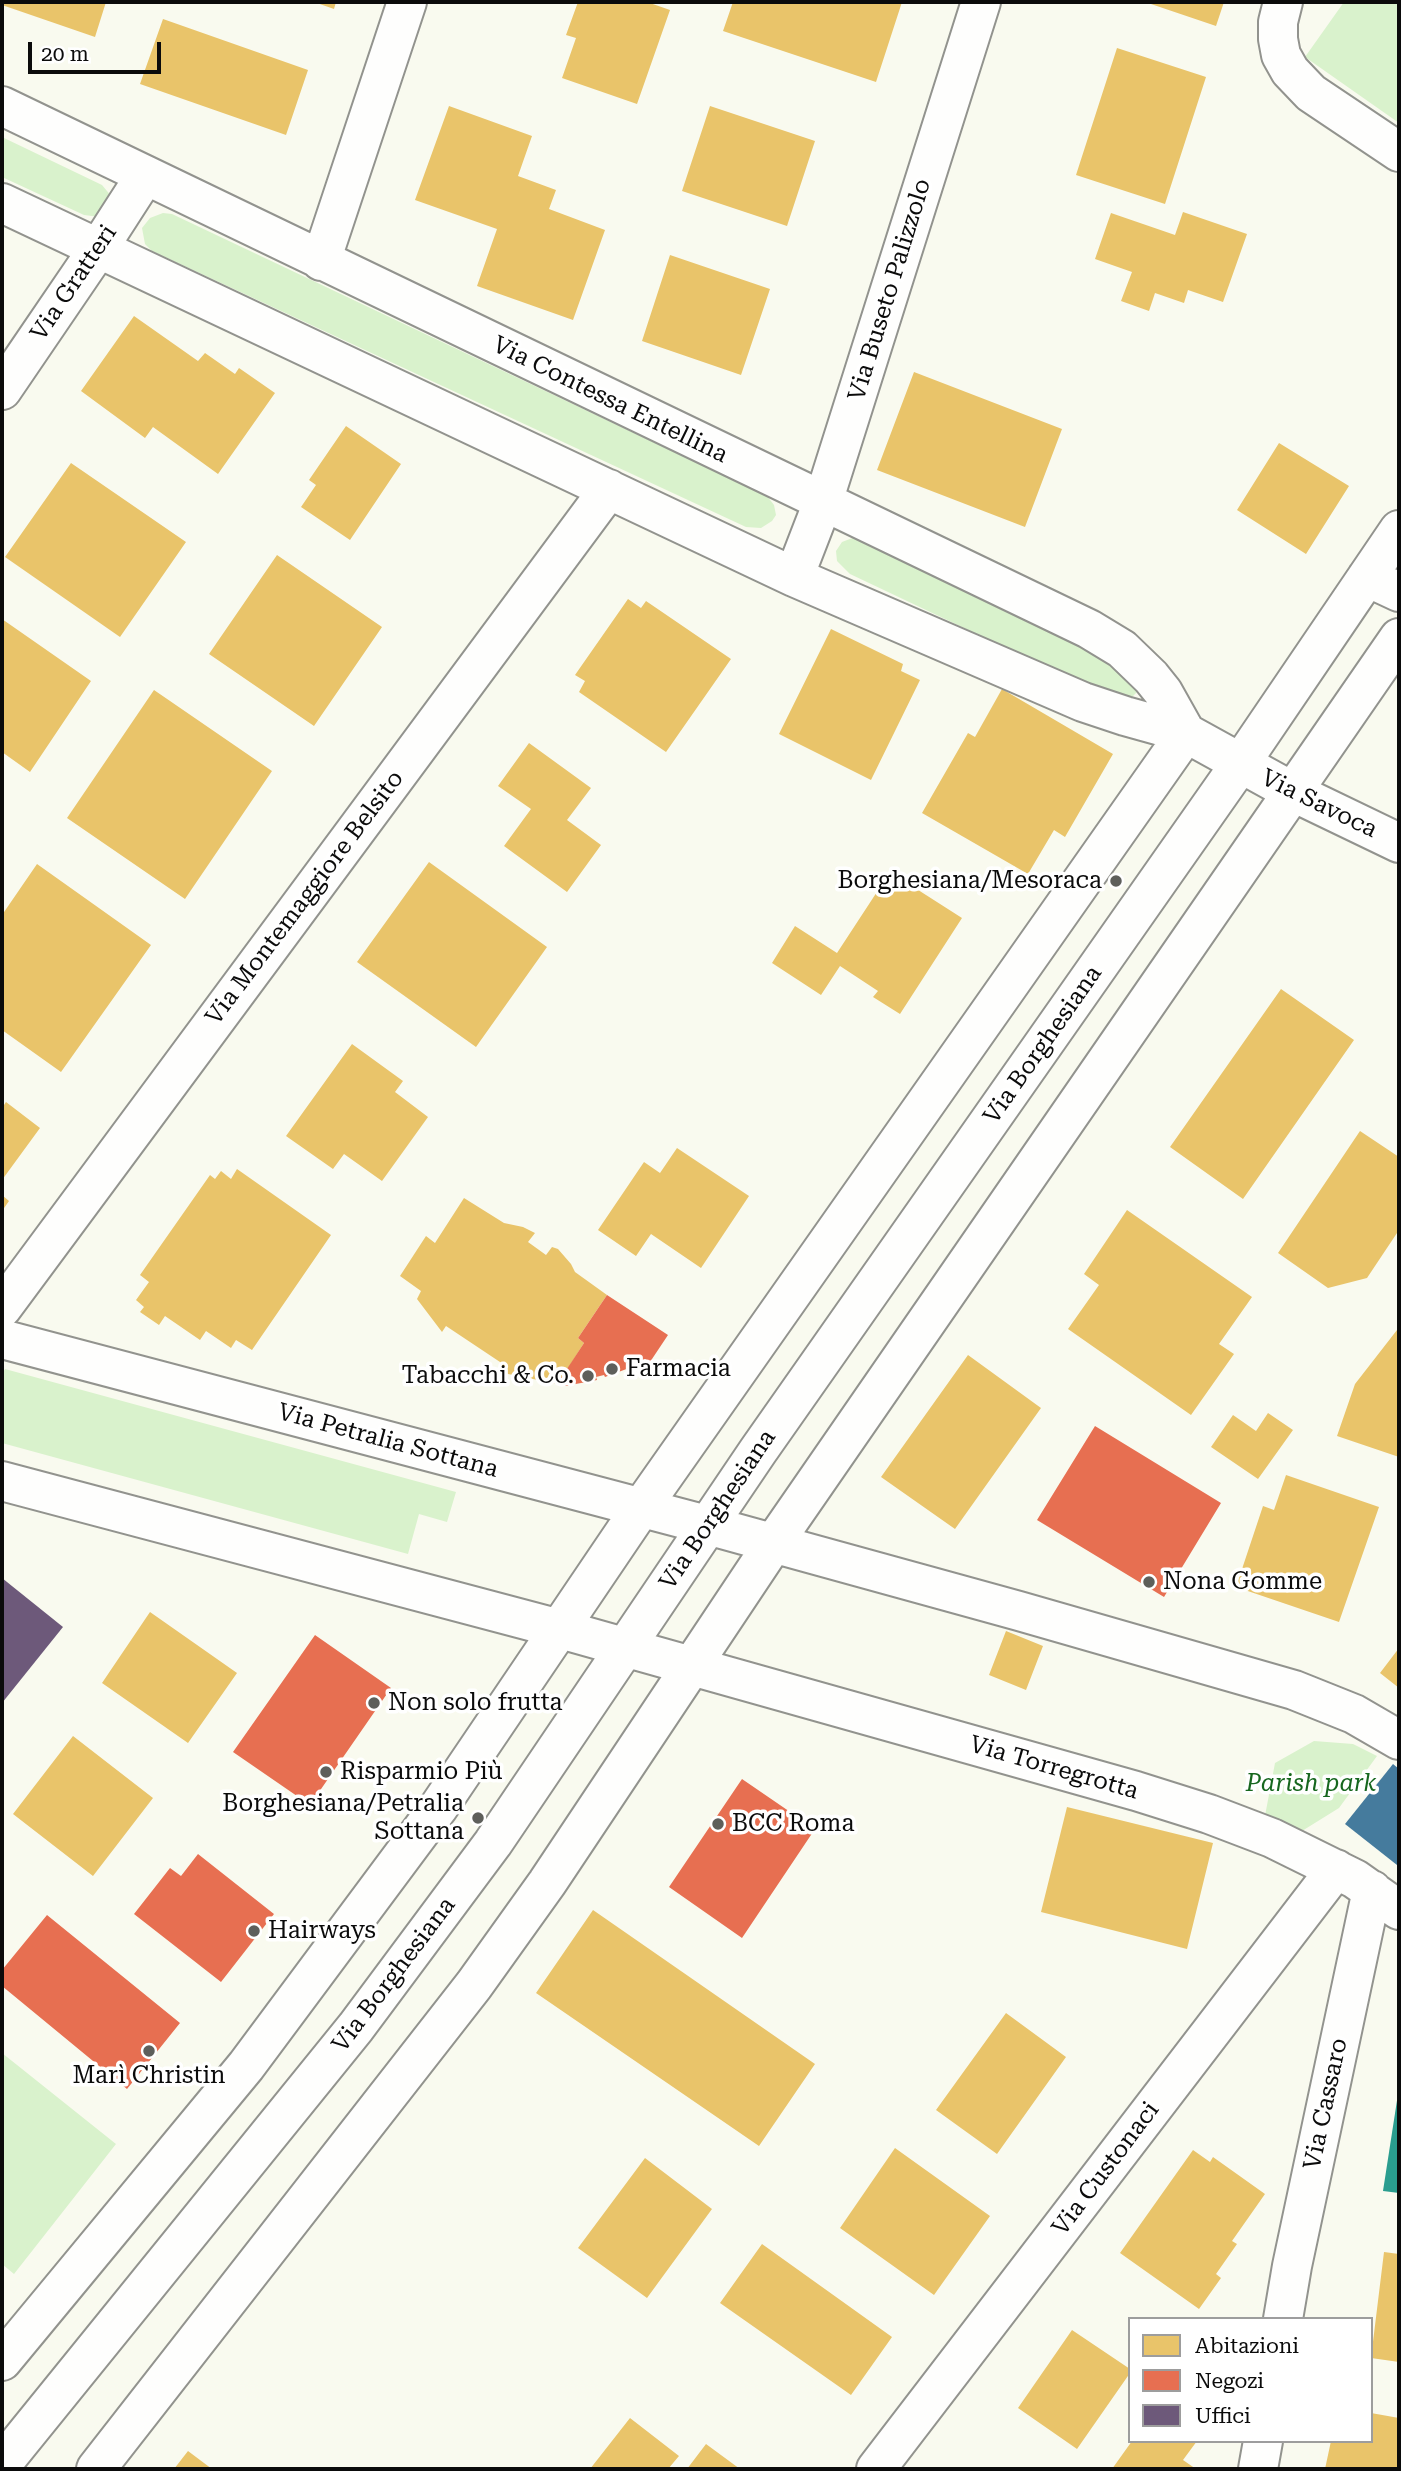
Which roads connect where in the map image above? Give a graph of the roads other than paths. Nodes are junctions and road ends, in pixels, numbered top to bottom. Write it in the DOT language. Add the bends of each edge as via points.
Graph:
graph roads {
  1 [pos="407,2"];
  2 [pos="981,2"];
  3 [pos="1283,2"];
  4 [pos="2,106"];
  5 [pos="1399,152"];
  6 [pos="145,176"];
  7 [pos="2,203"];
  8 [pos="99,249"];
  9 [pos="321,261"];
  10 [pos="2,390"];
  11 [pos="609,489"];
  12 [pos="823,502"];
  13 [pos="1399,530"];
  14 [pos="794,577"];
  15 [pos="1383,584"];
  16 [pos="1399,638"];
  17 [pos="1186,733"];
  18 [pos="1240,764"];
  19 [pos="1293,792"];
  20 [pos="1399,844"];
  21 [pos="2,1308"];
  22 [pos="2,1339"];
  23 [pos="2,1481"];
  24 [pos="640,1508"];
  25 [pos="707,1525"];
  26 [pos="773,1544"];
  27 [pos="560,1629"];
  28 [pos="625,1648"];
  29 [pos="692,1666"];
  30 [pos="1399,1740"];
  31 [pos="1336,1869"];
  32 [pos="1386,1900"];
  33 [pos="1283,2317"];
  34 [pos="2,2361"];
  35 [pos="1263,2443"];
  36 [pos="2,2464"];
  37 [pos="96,2469"];
  38 [pos="876,2469"];
  39 [pos="1258,2469"];
  1 -- 9 [label="street"];
  2 -- 12 [label="street, Via Buseto Palizzolo"];
  3 -- 5 [label="street" via="1278,39 1290,71 1311,93"];
  4 -- 6 [label="street, Via Contessa Entellina"];
  6 -- 8 [label="street, Via Gratteri"];
  6 -- 9 [label="street, Via Contessa Entellina"];
  7 -- 8 [label="street"];
  8 -- 10 [label="street, Via Gratteri"];
  8 -- 11 [label="street"];
  9 -- 12 [label="street, Via Contessa Entellina"];
  11 -- 14 [label="street"];
  11 -- 21 [label="street, Via Montemaggiore Belsito"];
  12 -- 14 [label="street, Via Buseto Palizzolo"];
  12 -- 17 [label="street, Via Contessa Entellina" via="1122,649 1163,692"];
  13 -- 15 [label="street, Via Borghesiana"];
  14 -- 17 [label="street" via="1083,702"];
  15 -- 18 [label="street, Via Borghesiana"];
  16 -- 19 [label="street"];
  17 -- 18 [label="street"];
  17 -- 24 [label="street"];
  18 -- 19 [label="street, Via Savoca"];
  18 -- 25 [label="street, Via Borghesiana"];
  19 -- 20 [label="street, Via Savoca"];
  19 -- 26 [label="street"];
  22 -- 24 [label="street, Via Petralia Sottana"];
  23 -- 27 [label="street"];
  24 -- 25 [label="street, Via Petralia Sottana"];
  24 -- 27 [label="street"];
  25 -- 26 [label="street, Via Petralia Sottana"];
  25 -- 28 [label="street, Via Borghesiana"];
  26 -- 29 [label="street"];
  26 -- 30 [label="street" via="1293,1690 1354,1714"];
  27 -- 28 [label="street"];
  27 -- 34 [label="street" via="439,1808 246,2066"];
  28 -- 29 [label="street"];
  28 -- 36 [label="street, Via Borghesiana" via="424,1938"];
  29 -- 31 [label="street, Via Torregrotta" via="1209,1814"];
  29 -- 37 [label="street" via="474,1985"];
  31 -- 32 [label="street, Via Torregrotta"];
  31 -- 38 [label="street, Via Custonaci"];
  32 -- 33 [label="street, Via Cassaro" via="1292,2266"];
  35 -- 39 [label="street"];
}
